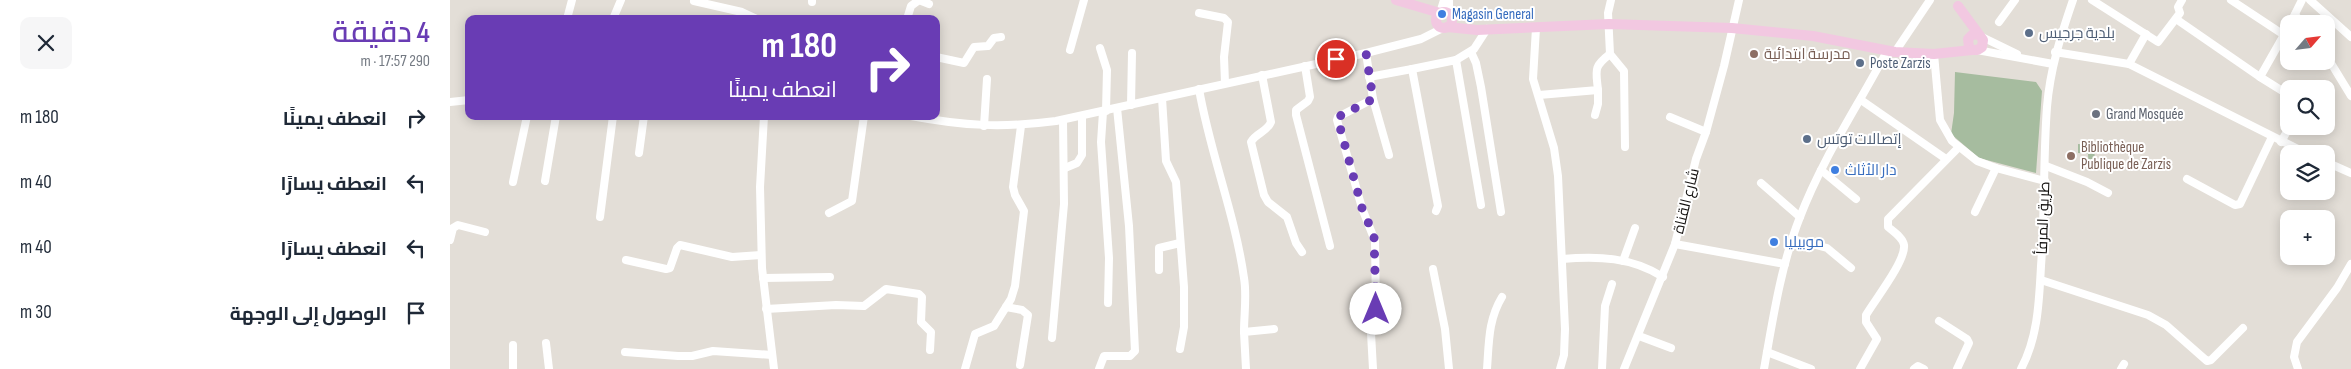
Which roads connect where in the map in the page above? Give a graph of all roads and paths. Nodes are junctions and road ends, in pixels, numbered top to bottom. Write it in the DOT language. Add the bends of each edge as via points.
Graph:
graph roads {
  1 [pos="572,0"];
  2 [pos="621,0"];
  3 [pos="919,0"];
  4 [pos="1084,0"];
  5 [pos="1396,0"];
  6 [pos="1444,0"];
  7 [pos="1449,0"];
  8 [pos="1611,0"];
  9 [pos="1739,0"];
  10 [pos="1930,0"];
  11 [pos="2015,0"];
  12 [pos="2073,0"];
  13 [pos="2092,0"];
  14 [pos="2182,0"];
  15 [pos="2231,0"];
  16 [pos="2302,0"];
  17 [pos="2310,0"];
  18 [pos="694,1"];
  19 [pos="1957,3"];
  20 [pos="929,4"];
  21 [pos="1199,13"];
  22 [pos="568,15"];
  23 [pos="615,15"];
  24 [pos="748,15"];
  25 [pos="909,15"];
  26 [pos="2295,15"];
  27 [pos="1444,19"];
  28 [pos="2176,20"];
  29 [pos="1999,22"];
  30 [pos="1609,24"];
  31 [pos="1536,28"];
  32 [pos="1732,28"];
  33 [pos="1485,29"];
  34 [pos="2280,32"];
  35 [pos="2146,34"];
  36 [pos="1979,35"];
  37 [pos="1001,36"];
  38 [pos="2351,37"];
  39 [pos="2280,42"];
  40 [pos="1971,46"];
  41 [pos="1100,48"];
  42 [pos="1070,50"];
  43 [pos="1470,52"];
  44 [pos="1891,52"];
  45 [pos="2055,52"];
  46 [pos="1132,53"];
  47 [pos="1366,53"];
  48 [pos="1610,54"];
  49 [pos="1934,54"];
  50 [pos="2023,57"];
  51 [pos="940,58"];
  52 [pos="1456,60"];
  53 [pos="2053,64"];
  54 [pos="2129,64"];
  55 [pos="1305,66"];
  56 [pos="1412,69"];
  57 [pos="2335,70"];
  58 [pos="1262,75"];
  59 [pos="1369,77"];
  60 [pos="2260,77"];
  61 [pos="987,79"];
  62 [pos="1225,83"];
  63 [pos="1199,89"];
  64 [pos="2280,89"];
  65 [pos="1598,90"];
  66 [pos="1539,95"];
  67 [pos="2351,96"];
  68 [pos="1162,98"];
  69 [pos="1373,99"];
  70 [pos="465,100"];
  71 [pos="1861,100"];
  72 [pos="450,102"];
  73 [pos="1131,105"];
  74 [pos="1117,108"];
  75 [pos="1105,111"];
  76 [pos="1595,115"];
  77 [pos="1082,116"];
  78 [pos="1670,117"];
  79 [pos="526,120"];
  80 [pos="555,120"];
  81 [pos="612,120"];
  82 [pos="643,120"];
  83 [pos="764,120"];
  84 [pos="863,120"];
  85 [pos="940,120"];
  86 [pos="1063,120"];
  87 [pos="984,126"];
  88 [pos="1021,126"];
  89 [pos="1706,132"];
  90 [pos="2285,135"];
  91 [pos="2272,137"];
  92 [pos="2281,142"];
  93 [pos="2288,145"];
  94 [pos="1625,147"];
  95 [pos="1959,147"];
  96 [pos="639,153"];
  97 [pos="1389,154"];
  98 [pos="1946,159"];
  99 [pos="2046,166"];
  100 [pos="2335,166"];
  101 [pos="1065,168"];
  102 [pos="1996,168"];
  103 [pos="1821,170"];
  104 [pos="2351,173"];
  105 [pos="2187,179"];
  106 [pos="545,181"];
  107 [pos="2045,181"];
  108 [pos="512,182"];
  109 [pos="1761,183"];
  110 [pos="2108,193"];
  111 [pos="1856,199"];
  112 [pos="1481,205"];
  113 [pos="1436,212"];
  114 [pos="1501,212"];
  115 [pos="1975,212"];
  116 [pos="830,213"];
  117 [pos="600,217"];
  118 [pos="1800,217"];
  119 [pos="1635,228"];
  120 [pos="485,232"];
  121 [pos="1793,239"];
  122 [pos="450,240"];
  123 [pos="1180,243"];
  124 [pos="1675,244"];
  125 [pos="1330,246"];
  126 [pos="1302,252"];
  127 [pos="762,255"];
  128 [pos="1562,259"];
  129 [pos="626,260"];
  130 [pos="1623,260"];
  131 [pos="1785,264"];
  132 [pos="2351,264"];
  133 [pos="1851,268"];
  134 [pos="1433,269"];
  135 [pos="1159,270"];
  136 [pos="830,277"];
  137 [pos="1662,277"];
  138 [pos="763,278"];
  139 [pos="2040,280"];
  140 [pos="1612,284"];
  141 [pos="1502,297"];
  142 [pos="1108,303"];
  143 [pos="1006,307"];
  144 [pos="766,309"];
  145 [pos="1939,321"];
  146 [pos="1274,328"];
  147 [pos="2243,328"];
  148 [pos="1244,332"];
  149 [pos="1639,336"];
  150 [pos="1052,338"];
  151 [pos="546,343"];
  152 [pos="513,344"];
  153 [pos="1670,348"];
  154 [pos="1180,349"];
  155 [pos="930,350"];
  156 [pos="625,352"];
  157 [pos="1767,352"];
  158 [pos="772,355"];
  159 [pos="1020,365"];
  160 [pos="513,369"];
  161 [pos="549,369"];
  162 [pos="774,369"];
  163 [pos="965,369"];
  164 [pos="1099,369"];
  165 [pos="1246,369"];
  166 [pos="1373,369"];
  167 [pos="1449,369"];
  168 [pos="1487,369"];
  169 [pos="1560,369"];
  170 [pos="1602,369"];
  171 [pos="1624,369"];
  172 [pos="1764,369"];
  173 [pos="1812,369"];
  174 [pos="1860,369"];
  175 [pos="1914,369"];
  176 [pos="1924,369"];
  177 [pos="1957,369"];
  178 [pos="2020,369"];
  179 [pos="2298,369"];
  1 -- 22 [label="street"];
  2 -- 23 [label="street"];
  3 -- 20 [label="street"];
  3 -- 25 [label="street"];
  4 -- 42 [label="street"];
  5 -- 27 [label="main road"];
  6 -- 27 [label="street"];
  7 -- 27 [label="street"];
  8 -- 30 [label="street"];
  9 -- 32 [label="street, شارع القناة"];
  10 -- 44 [label="street"];
  11 -- 29 [label="street"];
  12 -- 45 [label="street, طريق المرفأ"];
  13 -- 35 [label="street"];
  14 -- 28 [label="street"];
  15 -- 34 [label="street"];
  16 -- 26 [label="street"];
  17 -- 38 [label="street"];
  18 -- 24 [label="street"];
  19 -- 36 [label="main road"];
  19 -- 40 [label="main road"];
  21 -- 62 [label="street" via="1224,18 1228,22"];
  27 -- 33 [label="main road"];
  27 -- 47 [label="street" via="1421,39"];
  28 -- 35 [label="street" via="2160,42"];
  28 -- 60 [label="street"];
  30 -- 31 [label="main road"];
  30 -- 32 [label="main road"];
  30 -- 48 [label="street"];
  31 -- 33 [label="main road"];
  31 -- 66 [label="street" via="1534,79"];
  32 -- 44 [label="main road" via="1813,36"];
  32 -- 89 [label="street, شارع القناة"];
  33 -- 43 [label="street"];
  35 -- 54 [label="street"];
  36 -- 40 [label="main road" via="1972,35"];
  36 -- 40 [label="main road" via="1984,42 1982,48"];
  36 -- 50 [label="street"];
  37 -- 51 [label="street" via="994,38 988,46 974,47 964,63"];
  39 -- 60 [label="street"];
  40 -- 49 [label="main road" via="1949,54"];
  40 -- 50 [label="street"];
  41 -- 75 [label="street" via="1107,70"];
  43 -- 52 [label="street"];
  43 -- 114 [label="street" via="1482,87"];
  44 -- 49 [label="main road"];
  44 -- 71 [label="street"];
  45 -- 53 [label="street, طريق المرفأ"];
  45 -- 54 [label="street"];
  46 -- 73 [label="street"];
  47 -- 55 [label="street"];
  47 -- 59 [label="street"];
  48 -- 65 [label="street" via="1596,68"];
  48 -- 94 [label="street" via="1624,71"];
  49 -- 95 [label="street" via="1940,120"];
  50 -- 53 [label="street"];
  52 -- 56 [label="street"];
  52 -- 112 [label="street"];
  53 -- 99 [label="street, طريق المرفأ" via="2047,106"];
  54 -- 91 [label="street"];
  55 -- 58 [label="street"];
  55 -- 125 [label="street" via="1310,96 1296,110 1296,115"];
  56 -- 59 [label="street"];
  56 -- 113 [label="street" via="1438,206"];
  57 -- 67 [label="street"];
  58 -- 62 [label="street"];
  58 -- 126 [label="street" via="1271,122 1252,142 1258,173 1268,202 1287,217"];
  59 -- 69 [label="street"];
  60 -- 64 [label="street"];
  61 -- 87 [label="street"];
  62 -- 63 [label="street"];
  63 -- 68 [label="street"];
  63 -- 148 [label="street" via="1244,279"];
  65 -- 66 [label="street"];
  65 -- 76 [label="street"];
  66 -- 128 [label="street" via="1554,148 1558,176"];
  68 -- 73 [label="street"];
  68 -- 123 [label="street" via="1166,161 1176,182"];
  69 -- 97 [label="street"];
  69 -- 166 [label="street" via="1338,117 1362,208 1375,241 1376,309 1371,333"];
  70 -- 72 [label="street"];
  71 -- 98 [label="street"];
  71 -- 103 [label="street"];
  73 -- 74 [label="street"];
  74 -- 75 [label="street"];
  74 -- 164 [label="street" via="1129,226 1135,351 1130,356 1104,356"];
  75 -- 77 [label="street"];
  75 -- 142 [label="street" via="1100,142 1109,251"];
  77 -- 86 [label="street"];
  77 -- 101 [label="street" via="1082,155 1077,162"];
  78 -- 89 [label="street"];
  79 -- 108 [label="street"];
  80 -- 106 [label="street"];
  81 -- 117 [label="street"];
  82 -- 96 [label="street"];
  83 -- 127 [label="street" via="760,187"];
  84 -- 116 [label="street" via="852,201"];
  85 -- 87 [label="street"];
  86 -- 88 [label="street"];
  86 -- 101 [label="street"];
  87 -- 88 [label="street"];
  88 -- 143 [label="street" via="1013,187 1024,211 1023,226 1015,286"];
  89 -- 124 [label="street, شارع القناة"];
  90 -- 92 [label="street"];
  91 -- 92 [label="street"];
  91 -- 105 [label="street" via="2240,204 2235,205"];
  92 -- 93 [label="street"];
  95 -- 98 [label="street"];
  95 -- 102 [label="street" via="1977,161"];
  98 -- 174 [label="street" via="1888,219 1888,227 1902,240 1904,248 1866,316 1876,339"];
  99 -- 107 [label="street, طريق المرفأ"];
  99 -- 110 [label="street"];
  100 -- 104 [label="street"];
  101 -- 150 [label="street"];
  102 -- 107 [label="street"];
  102 -- 115 [label="street"];
  103 -- 111 [label="street"];
  103 -- 118 [label="street"];
  107 -- 139 [label="street, طريق المرفأ"];
  109 -- 118 [label="street"];
  118 -- 121 [label="street"];
  119 -- 130 [label="street"];
  120 -- 122 [label="street" via="458,225 453,228"];
  121 -- 131 [label="street"];
  121 -- 133 [label="street" via="1827,248"];
  123 -- 135 [label="street" via="1159,248"];
  123 -- 154 [label="street" via="1185,303"];
  124 -- 131 [label="street"];
  124 -- 137 [label="street, شارع القناة"];
  127 -- 129 [label="street" via="732,257 680,245 666,269"];
  127 -- 138 [label="street"];
  128 -- 130 [label="street"];
  128 -- 169 [label="street" via="1565,329"];
  130 -- 137 [label="street" via="1650,269"];
  131 -- 157 [label="street"];
  132 -- 179 [label="street" via="2297,342 2294,357"];
  134 -- 167 [label="street"];
  136 -- 138 [label="street"];
  137 -- 149 [label="street, شارع القناة"];
  138 -- 144 [label="street"];
  139 -- 147 [label="street" via="2148,315 2166,325 2207,361"];
  139 -- 178 [label="street, طريق المرفأ" via="2035,332"];
  140 -- 170 [label="street" via="1605,306"];
  141 -- 168 [label="street" via="1490,323"];
  143 -- 159 [label="street" via="1025,311 1028,315"];
  143 -- 163 [label="street" via="990,329 975,334"];
  144 -- 155 [label="street" via="864,306 886,290 919,294 922,297 921,322 931,332"];
  144 -- 158 [label="street"];
  145 -- 177 [label="street" via="1969,343"];
  146 -- 148 [label="street"];
  148 -- 165 [label="street"];
  149 -- 153 [label="street"];
  149 -- 171 [label="street, شارع القناة"];
  151 -- 161 [label="street"];
  152 -- 160 [label="street"];
  156 -- 158 [label="street" via="678,356 713,351"];
  157 -- 172 [label="street"];
  157 -- 173 [label="street"];
  158 -- 162 [label="street"];
  175 -- 176 [label="street" via="1918,366"];
}
